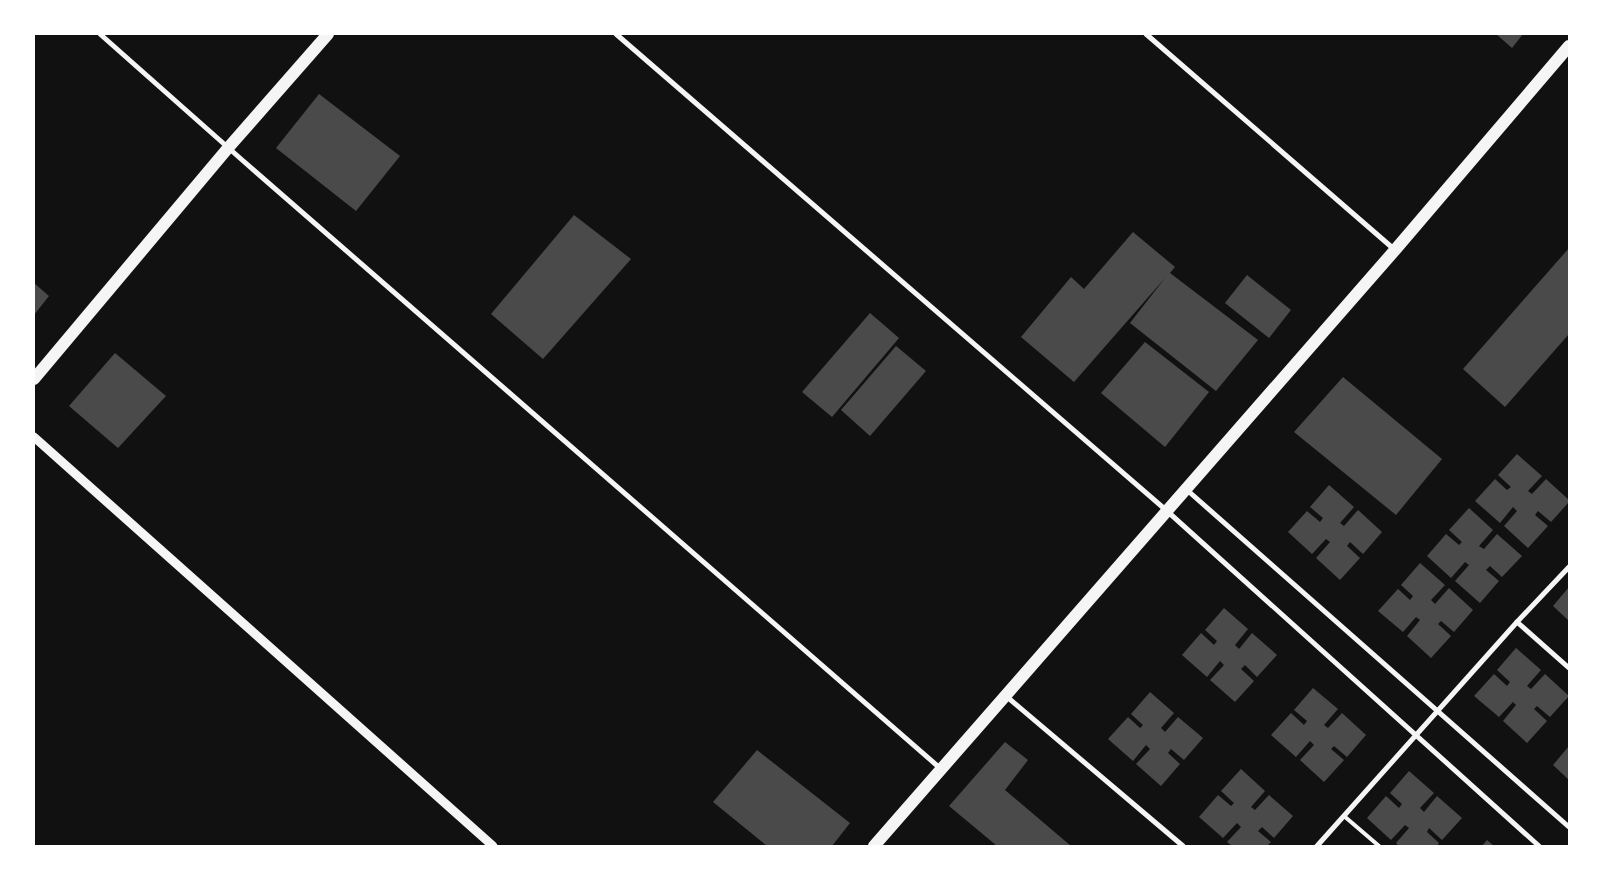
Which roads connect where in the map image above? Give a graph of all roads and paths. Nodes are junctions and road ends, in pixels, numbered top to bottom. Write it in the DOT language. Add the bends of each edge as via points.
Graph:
graph roads {
  1 [pos="100,34"];
  2 [pos="328,34"];
  3 [pos="616,34"];
  4 [pos="1146,34"];
  5 [pos="1569,46"];
  6 [pos="228,148"];
  7 [pos="1395,250"];
  8 [pos="34,379"];
  9 [pos="34,437"];
  10 [pos="1187,489"];
  11 [pos="1168,510"];
  12 [pos="1569,567"];
  13 [pos="1517,622"];
  14 [pos="1569,668"];
  15 [pos="1006,696"];
  16 [pos="1438,712"];
  17 [pos="1416,736"];
  18 [pos="942,769"];
  19 [pos="1344,816"];
  20 [pos="1569,827"];
  21 [pos="493,846"];
  22 [pos="874,846"];
  23 [pos="1183,846"];
  24 [pos="1317,846"];
  25 [pos="1379,846"];
  26 [pos="1539,846"];
  1 -- 6 [label="street"];
  2 -- 6 [label="main road"];
  3 -- 11 [label="street"];
  4 -- 7 [label="street"];
  5 -- 7 [label="main road"];
  6 -- 8 [label="main road"];
  6 -- 18 [label="street"];
  7 -- 10 [label="main road"];
  9 -- 21 [label="street"];
  10 -- 11 [label="main road"];
  10 -- 16 [label="street"];
  11 -- 15 [label="main road"];
  11 -- 17 [label="street"];
  12 -- 13 [label="street"];
  13 -- 14 [label="street"];
  13 -- 16 [label="street"];
  15 -- 18 [label="main road"];
  15 -- 23 [label="street"];
  16 -- 17 [label="street"];
  16 -- 20 [label="street"];
  17 -- 19 [label="street"];
  17 -- 26 [label="street"];
  18 -- 22 [label="main road"];
  19 -- 24 [label="street"];
  19 -- 25 [label="lane"];
}
